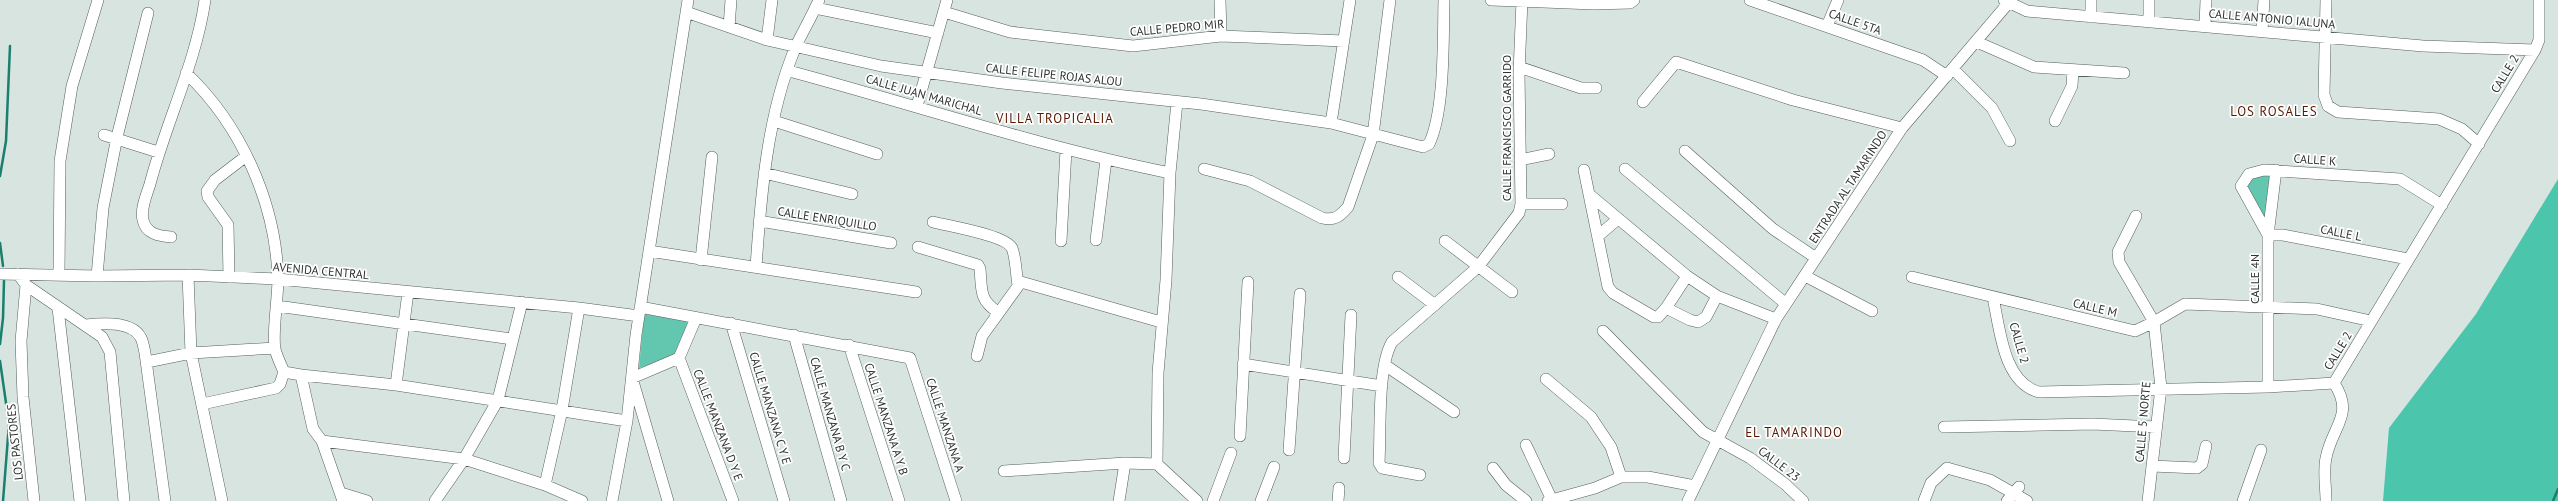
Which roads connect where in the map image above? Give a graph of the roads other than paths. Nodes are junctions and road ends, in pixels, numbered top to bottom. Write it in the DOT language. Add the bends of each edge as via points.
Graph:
graph roads {
  1 [pos="98,0"];
  2 [pos="206,0"];
  3 [pos="688,0"];
  4 [pos="732,0"];
  5 [pos="772,0"];
  6 [pos="947,0"];
  7 [pos="1220,0"];
  8 [pos="1350,0"];
  9 [pos="1390,0"];
  10 [pos="1444,0"];
  11 [pos="1491,0"];
  12 [pos="1522,0"];
  13 [pos="1634,0"];
  14 [pos="1750,0"];
  15 [pos="1838,0"];
  16 [pos="2091,0"];
  17 [pos="2149,0"];
  18 [pos="2206,0"];
  19 [pos="2264,0"];
  20 [pos="2326,0"];
  21 [pos="2539,0"];
  22 [pos="2008,1"];
  23 [pos="1594,2"];
  24 [pos="817,4"];
  25 [pos="686,12"];
  26 [pos="944,12"];
  27 [pos="148,13"];
  28 [pos="2091,16"];
  29 [pos="2149,22"];
  30 [pos="1827,26"];
  31 [pos="2205,26"];
  32 [pos="729,27"];
  33 [pos="2262,31"];
  34 [pos="938,33"];
  35 [pos="1221,36"];
  36 [pos="2325,37"];
  37 [pos="767,40"];
  38 [pos="1344,41"];
  39 [pos="1977,42"];
  40 [pos="796,47"];
  41 [pos="2535,50"];
  42 [pos="1519,68"];
  43 [pos="2073,70"];
  44 [pos="788,71"];
  45 [pos="1950,72"];
  46 [pos="186,73"];
  47 [pos="2124,73"];
  48 [pos="926,74"];
  49 [pos="1596,88"];
  50 [pos="1177,102"];
  51 [pos="1643,102"];
  52 [pos="917,106"];
  53 [pos="2055,121"];
  54 [pos="774,122"];
  55 [pos="1331,123"];
  56 [pos="1902,128"];
  57 [pos="104,135"];
  58 [pos="1373,135"];
  59 [pos="116,137"];
  60 [pos="2010,141"];
  61 [pos="2479,144"];
  62 [pos="1066,150"];
  63 [pos="1685,151"];
  64 [pos="158,152"];
  65 [pos="877,154"];
  66 [pos="1549,154"];
  67 [pos="245,157"];
  68 [pos="712,157"];
  69 [pos="1106,160"];
  70 [pos="1520,160"];
  71 [pos="1204,169"];
  72 [pos="1625,169"];
  73 [pos="1584,170"];
  74 [pos="2276,170"];
  75 [pos="764,173"];
  76 [pos="1170,173"];
  77 [pos="852,194"];
  78 [pos="1590,195"];
  79 [pos="1521,204"];
  80 [pos="1562,204"];
  81 [pos="2442,205"];
  82 [pos="2136,216"];
  83 [pos="1618,219"];
  84 [pos="759,221"];
  85 [pos="933,222"];
  86 [pos="1598,236"];
  87 [pos="2268,236"];
  88 [pos="171,237"];
  89 [pos="1096,240"];
  90 [pos="1061,241"];
  91 [pos="1444,241"];
  92 [pos="891,243"];
  93 [pos="918,247"];
  94 [pos="649,251"];
  95 [pos="1816,258"];
  96 [pos="2408,259"];
  97 [pos="701,260"];
  98 [pos="1478,266"];
  99 [pos="756,267"];
  100 [pos="0,274"];
  101 [pos="18,274"];
  102 [pos="59,274"];
  103 [pos="188,274"];
  104 [pos="97,276"];
  105 [pos="228,276"];
  106 [pos="1687,276"];
  107 [pos="1805,276"];
  108 [pos="1912,277"];
  109 [pos="1398,278"];
  110 [pos="278,279"];
  111 [pos="1248,282"];
  112 [pos="26,285"];
  113 [pos="1018,285"];
  114 [pos="408,292"];
  115 [pos="916,292"];
  116 [pos="1512,292"];
  117 [pos="1300,294"];
  118 [pos="1717,296"];
  119 [pos="1993,298"];
  120 [pos="522,302"];
  121 [pos="1786,304"];
  122 [pos="1435,305"];
  123 [pos="277,306"];
  124 [pos="2268,306"];
  125 [pos="58,308"];
  126 [pos="579,308"];
  127 [pos="1666,308"];
  128 [pos="640,311"];
  129 [pos="1872,311"];
  130 [pos="998,312"];
  131 [pos="1351,315"];
  132 [pos="696,318"];
  133 [pos="1776,319"];
  134 [pos="2371,321"];
  135 [pos="1161,322"];
  136 [pos="2154,322"];
  137 [pos="731,323"];
  138 [pos="405,324"];
  139 [pos="86,325"];
  140 [pos="1603,331"];
  141 [pos="794,335"];
  142 [pos="512,339"];
  143 [pos="849,346"];
  144 [pos="275,348"];
  145 [pos="191,354"];
  146 [pos="978,356"];
  147 [pos="679,358"];
  148 [pos="910,358"];
  149 [pos="147,362"];
  150 [pos="1243,364"];
  151 [pos="1385,365"];
  152 [pos="284,372"];
  153 [pos="1294,372"];
  154 [pos="300,375"];
  155 [pos="632,378"];
  156 [pos="1546,379"];
  157 [pos="1347,381"];
  158 [pos="2334,383"];
  159 [pos="396,385"];
  160 [pos="1382,386"];
  161 [pos="2268,387"];
  162 [pos="2161,388"];
  163 [pos="498,400"];
  164 [pos="202,404"];
  165 [pos="562,410"];
  166 [pos="1454,412"];
  167 [pos="627,421"];
  168 [pos="1944,427"];
  169 [pos="2156,427"];
  170 [pos="1240,436"];
  171 [pos="1716,439"];
  172 [pos="322,441"];
  173 [pos="1526,445"];
  174 [pos="2206,446"];
  175 [pos="1289,450"];
  176 [pos="2261,450"];
  177 [pos="1231,453"];
  178 [pos="1344,458"];
  179 [pos="464,459"];
  180 [pos="1125,463"];
  181 [pos="1156,464"];
  182 [pos="2152,466"];
  183 [pos="1274,467"];
  184 [pos="1493,468"];
  185 [pos="1004,471"];
  186 [pos="1420,475"];
  187 [pos="1621,477"];
  188 [pos="545,485"];
  189 [pos="1695,486"];
  190 [pos="1339,488"];
  191 [pos="2012,494"];
  192 [pos="342,497"];
  193 [pos="34,501"];
  194 [pos="80,501"];
  195 [pos="124,501"];
  196 [pos="165,501"];
  197 [pos="222,501"];
  198 [pos="367,501"];
  199 [pos="435,501"];
  200 [pos="582,501"];
  201 [pos="612,501"];
  202 [pos="668,501"];
  203 [pos="733,501"];
  204 [pos="784,501"];
  205 [pos="841,501"];
  206 [pos="899,501"];
  207 [pos="956,501"];
  208 [pos="1119,501"];
  209 [pos="1197,501"];
  210 [pos="1213,501"];
  211 [pos="1261,501"];
  212 [pos="1338,501"];
  213 [pos="1526,501"];
  214 [pos="1550,501"];
  215 [pos="1688,501"];
  216 [pos="1803,501"];
  217 [pos="1924,501"];
  218 [pos="2027,501"];
  219 [pos="2148,501"];
  220 [pos="2243,501"];
  221 [pos="2326,501"];
  1 -- 102 [label="street" via="72,86 60,161"];
  2 -- 46 [label="street"];
  3 -- 25 [label="street"];
  4 -- 32 [label="street"];
  5 -- 37 [label="street"];
  6 -- 26 [label="street"];
  7 -- 35 [label="street"];
  8 -- 38 [label="street"];
  9 -- 58 [label="street"];
  10 -- 58 [label="street, CALLE FELIPE ROJAS ALOU" via="1442,76 1433,135 1429,144 1423,147"];
  11 -- 12 [label="street"];
  12 -- 23 [label="street"];
  12 -- 42 [label="street, CALLE FRANCISCO GARRIDO"];
  13 -- 23 [label="street" via="1630,3"];
  14 -- 30 [label="street, CALLE 5TA"];
  15 -- 30 [label="street"];
  16 -- 28 [label="street"];
  17 -- 29 [label="street"];
  18 -- 31 [label="street"];
  19 -- 33 [label="street"];
  20 -- 36 [label="street"];
  21 -- 41 [label="street, CALLE 2" via="2538,40"];
  22 -- 28 [label="street, CALLE ANTONIO IALUNA" via="2028,11"];
  22 -- 39 [label="street, ENTRADA AL TAMARINDO"];
  24 -- 34 [label="street"];
  24 -- 40 [label="street"];
  25 -- 32 [label="street, CALLE FELIPE ROJAS ALOU"];
  25 -- 94 [label="street"];
  26 -- 34 [label="street"];
  26 -- 35 [label="street, CALLE PEDRO MIR" via="1010,32 1134,46"];
  27 -- 59 [label="street"];
  28 -- 29 [label="street, CALLE ANTONIO IALUNA"];
  29 -- 31 [label="street, CALLE ANTONIO IALUNA"];
  30 -- 45 [label="street, CALLE 5TA"];
  31 -- 33 [label="street, CALLE ANTONIO IALUNA"];
  32 -- 37 [label="street, CALLE FELIPE ROJAS ALOU"];
  33 -- 36 [label="street, CALLE ANTONIO IALUNA"];
  34 -- 48 [label="street"];
  35 -- 38 [label="street, CALLE PEDRO MIR"];
  36 -- 41 [label="street, CALLE ANTONIO IALUNA" via="2423,46"];
  36 -- 61 [label="street" via="2324,95 2328,106 2338,112 2439,119 2462,129"];
  37 -- 40 [label="street, CALLE FELIPE ROJAS ALOU"];
  38 -- 55 [label="street"];
  39 -- 43 [label="street" via="2034,67"];
  39 -- 45 [label="street, ENTRADA AL TAMARINDO"];
  40 -- 44 [label="street"];
  40 -- 48 [label="street, CALLE FELIPE ROJAS ALOU"];
  41 -- 61 [label="street, CALLE 2"];
  42 -- 49 [label="street" via="1581,88"];
  42 -- 70 [label="street, CALLE FRANCISCO GARRIDO"];
  43 -- 47 [label="street"];
  43 -- 53 [label="street" via="2072,86"];
  44 -- 52 [label="street, CALLE JUAN MARICHAL"];
  44 -- 54 [label="street"];
  45 -- 56 [label="street, ENTRADA AL TAMARINDO"];
  45 -- 60 [label="street, CALLE 5TA" via="1992,108"];
  46 -- 64 [label="street"];
  46 -- 67 [label="street" via="217,106"];
  48 -- 50 [label="street, CALLE FELIPE ROJAS ALOU"];
  48 -- 52 [label="street"];
  50 -- 55 [label="street, CALLE FELIPE ROJAS ALOU"];
  50 -- 76 [label="street"];
  51 -- 56 [label="street" via="1676,62 1793,100"];
  52 -- 62 [label="street, CALLE JUAN MARICHAL"];
  54 -- 65 [label="street"];
  54 -- 75 [label="street"];
  55 -- 58 [label="street, CALLE FELIPE ROJAS ALOU"];
  56 -- 95 [label="street, ENTRADA AL TAMARINDO"];
  57 -- 59 [label="street"];
  58 -- 71 [label="street" via="1348,207 1332,220 1310,213 1250,181"];
  59 -- 64 [label="street"];
  59 -- 104 [label="street" via="103,208"];
  61 -- 81 [label="street, CALLE 2"];
  62 -- 69 [label="street, CALLE JUAN MARICHAL"];
  62 -- 90 [label="street"];
  63 -- 95 [label="street" via="1773,229"];
  64 -- 88 [label="street" via="142,215 152,234"];
  66 -- 70 [label="street"];
  67 -- 105 [label="street" via="212,183 208,191 208,196 228,225"];
  67 -- 110 [label="street" via="265,198 275,246"];
  68 -- 97 [label="street"];
  69 -- 76 [label="street, CALLE JUAN MARICHAL"];
  69 -- 89 [label="street"];
  70 -- 79 [label="street, CALLE FRANCISCO GARRIDO"];
  72 -- 121 [label="street"];
  73 -- 78 [label="street"];
  74 -- 81 [label="street, CALLE K" via="2400,179"];
  74 -- 87 [label="street, CALLE 4N"];
  74 -- 87 [label="street, CALLE K" via="2250,174 2241,186"];
  75 -- 77 [label="street"];
  75 -- 84 [label="street"];
  76 -- 135 [label="street" via="1166,280"];
  78 -- 83 [label="street"];
  78 -- 86 [label="street"];
  79 -- 80 [label="street"];
  79 -- 98 [label="street, CALLE FRANCISCO GARRIDO" via="1519,213"];
  81 -- 96 [label="street, CALLE 2"];
  82 -- 136 [label="street" via="2118,252 2119,262"];
  83 -- 86 [label="street"];
  83 -- 106 [label="street"];
  84 -- 92 [label="street, CALLE ENRIQUILLO"];
  84 -- 99 [label="street"];
  85 -- 113 [label="street" via="995,238 1008,245 1012,251"];
  86 -- 127 [label="street" via="1608,288 1654,317 1662,314"];
  87 -- 96 [label="street, CALLE L" via="2283,235"];
  87 -- 124 [label="street, CALLE 4N"];
  91 -- 98 [label="street"];
  93 -- 130 [label="street" via="979,267 983,300"];
  94 -- 97 [label="street"];
  94 -- 128 [label="street"];
  95 -- 107 [label="street, ENTRADA AL TAMARINDO"];
  96 -- 134 [label="street, CALLE 2"];
  97 -- 99 [label="street"];
  98 -- 116 [label="street"];
  98 -- 122 [label="street, CALLE FRANCISCO GARRIDO"];
  99 -- 115 [label="street"];
  100 -- 101 [label="street, AVENIDA CENTRAL"];
  101 -- 102 [label="street, AVENIDA CENTRAL"];
  101 -- 112 [label="street"];
  102 -- 104 [label="street, AVENIDA CENTRAL"];
  103 -- 104 [label="street, AVENIDA CENTRAL"];
  103 -- 105 [label="street, AVENIDA CENTRAL"];
  103 -- 145 [label="street"];
  105 -- 110 [label="street, AVENIDA CENTRAL"];
  106 -- 118 [label="street"];
  106 -- 127 [label="street"];
  107 -- 121 [label="street, ENTRADA AL TAMARINDO"];
  107 -- 129 [label="street"];
  108 -- 119 [label="street, CALLE M"];
  109 -- 122 [label="street"];
  110 -- 114 [label="street, AVENIDA CENTRAL"];
  110 -- 123 [label="street"];
  111 -- 150 [label="street"];
  112 -- 125 [label="street"];
  112 -- 193 [label="street, LOS PASTORES" via="21,340 23,397"];
  113 -- 130 [label="street"];
  113 -- 135 [label="street" via="1022,282"];
  114 -- 120 [label="street, AVENIDA CENTRAL"];
  114 -- 138 [label="street"];
  117 -- 153 [label="street"];
  118 -- 127 [label="street" via="1706,317 1698,322"];
  118 -- 133 [label="street"];
  119 -- 136 [label="street, CALLE M" via="2135,331"];
  119 -- 162 [label="street, CALLE 2" via="2008,359 2015,376 2029,389 2039,392"];
  120 -- 126 [label="street, AVENIDA CENTRAL"];
  120 -- 142 [label="street"];
  121 -- 133 [label="street, ENTRADA AL TAMARINDO"];
  122 -- 151 [label="street, CALLE FRANCISCO GARRIDO" via="1392,342 1386,352"];
  123 -- 138 [label="street"];
  123 -- 144 [label="street"];
  124 -- 134 [label="street, CALLE M" via="2317,309"];
  124 -- 136 [label="street, CALLE M" via="2185,304"];
  124 -- 161 [label="street, CALLE 4N"];
  125 -- 139 [label="street"];
  125 -- 194 [label="street"];
  126 -- 128 [label="street, AVENIDA CENTRAL"];
  126 -- 165 [label="street"];
  128 -- 132 [label="street, AVENIDA CENTRAL"];
  128 -- 155 [label="street"];
  130 -- 146 [label="street" via="980,340"];
  131 -- 157 [label="street"];
  132 -- 137 [label="street, AVENIDA CENTRAL"];
  132 -- 147 [label="street"];
  133 -- 171 [label="street, ENTRADA AL TAMARINDO"];
  134 -- 158 [label="street, CALLE 2"];
  135 -- 181 [label="street"];
  136 -- 162 [label="street, CALLE 5 NORTE"];
  137 -- 141 [label="street, AVENIDA CENTRAL"];
  137 -- 204 [label="street, CALLE MANZANA C Y E"];
  138 -- 142 [label="street"];
  138 -- 159 [label="street"];
  139 -- 149 [label="street" via="102,323 131,328 141,337"];
  139 -- 195 [label="street" via="102,337 110,352"];
  140 -- 171 [label="street, CALLE 23" via="1683,413 1703,432"];
  141 -- 143 [label="street, AVENIDA CENTRAL"];
  141 -- 205 [label="street, CALLE MANZANA B Y C"];
  142 -- 163 [label="street"];
  143 -- 148 [label="street, AVENIDA CENTRAL"];
  143 -- 206 [label="street, CALLE MANZANA A Y B"];
  144 -- 145 [label="street"];
  144 -- 152 [label="street"];
  145 -- 149 [label="street"];
  145 -- 164 [label="street"];
  147 -- 155 [label="street"];
  147 -- 203 [label="street, CALLE MANZANA D Y E"];
  148 -- 207 [label="street, CALLE MANZANA A"];
  149 -- 196 [label="street"];
  150 -- 153 [label="street"];
  150 -- 170 [label="street"];
  151 -- 160 [label="street, CALLE FRANCISCO GARRIDO"];
  151 -- 166 [label="street"];
  152 -- 154 [label="street"];
  152 -- 164 [label="street" via="276,388"];
  153 -- 157 [label="street"];
  153 -- 175 [label="street"];
  154 -- 159 [label="street"];
  154 -- 172 [label="street" via="313,429"];
  155 -- 167 [label="street"];
  155 -- 202 [label="street"];
  156 -- 187 [label="street" via="1591,417 1611,447"];
  157 -- 160 [label="street"];
  157 -- 178 [label="street"];
  158 -- 161 [label="street, CALLE 2"];
  158 -- 221 [label="street" via="2344,401 2344,410 2326,456"];
  159 -- 163 [label="street"];
  160 -- 186 [label="street, CALLE FRANCISCO GARRIDO" via="1380,466"];
  161 -- 162 [label="street, CALLE 2"];
  162 -- 169 [label="street, CALLE 5 NORTE"];
  163 -- 165 [label="street"];
  163 -- 179 [label="street"];
  164 -- 197 [label="street"];
  165 -- 167 [label="street"];
  165 -- 188 [label="street"];
  167 -- 201 [label="street"];
  168 -- 169 [label="street" via="2093,424"];
  169 -- 182 [label="street, CALLE 5 NORTE"];
  171 -- 189 [label="street, ENTRADA AL TAMARINDO"];
  171 -- 216 [label="street, CALLE 23" via="1750,458 1786,484"];
  172 -- 179 [label="street"];
  172 -- 192 [label="street"];
  173 -- 214 [label="street"];
  174 -- 182 [label="street" via="2202,464 2197,468"];
  176 -- 220 [label="street"];
  177 -- 210 [label="street"];
  179 -- 188 [label="street"];
  179 -- 199 [label="street"];
  180 -- 181 [label="street"];
  180 -- 185 [label="street"];
  180 -- 208 [label="street"];
  181 -- 209 [label="street"];
  182 -- 219 [label="street, CALLE 5 NORTE"];
  183 -- 211 [label="street"];
  184 -- 213 [label="street" via="1506,485"];
  187 -- 189 [label="street" via="1648,477"];
  187 -- 214 [label="street" via="1595,488"];
  188 -- 200 [label="street"];
  189 -- 215 [label="street, ENTRADA AL TAMARINDO"];
  190 -- 212 [label="street"];
  191 -- 217 [label="street" via="1990,480 1947,468 1931,483"];
  191 -- 218 [label="street"];
  192 -- 198 [label="street"];
}
